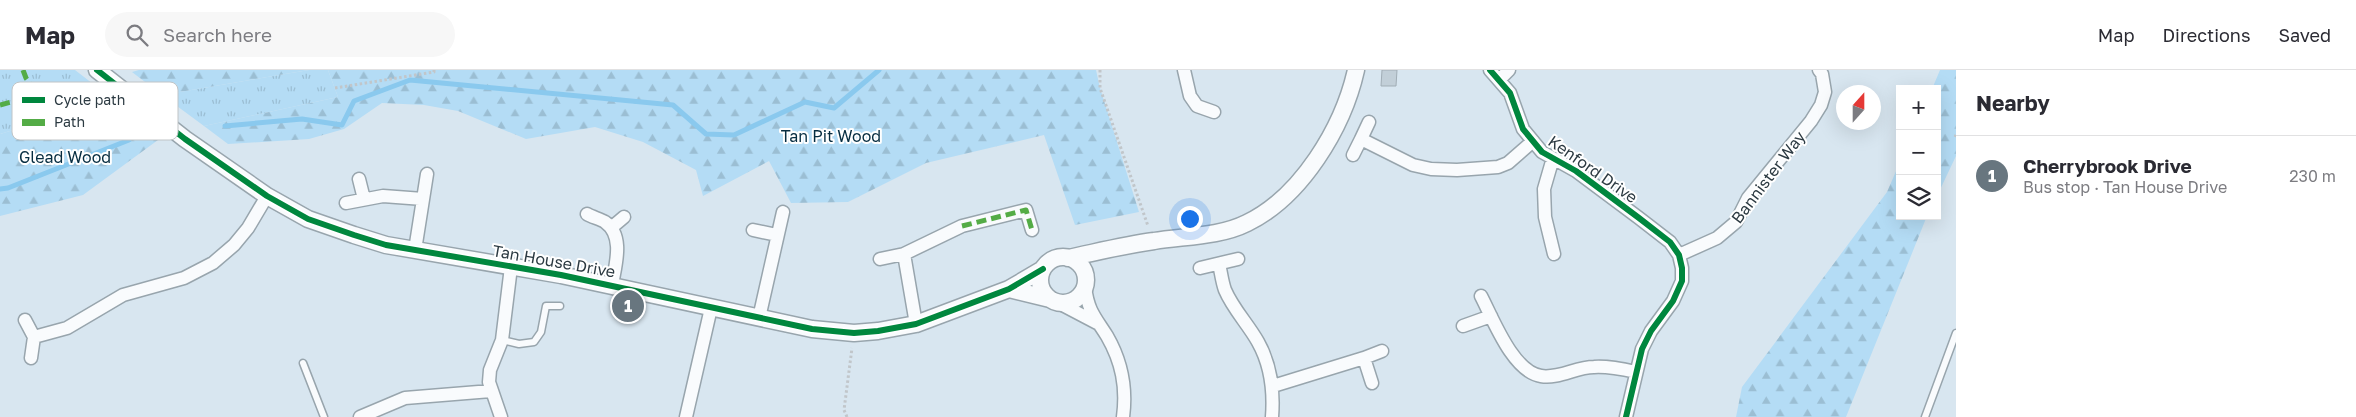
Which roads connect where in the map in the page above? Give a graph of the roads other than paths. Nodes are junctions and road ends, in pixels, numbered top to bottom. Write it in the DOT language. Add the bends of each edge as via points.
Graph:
graph roads {
  1 [pos="97,70"];
  2 [pos="1184,70"];
  3 [pos="1356,70"];
  4 [pos="1510,70"];
  5 [pos="1824,71"];
  6 [pos="1495,74"];
  7 [pos="112,82"];
  8 [pos="1214,112"];
  9 [pos="1369,122"];
  10 [pos="178,134"];
  11 [pos="1361,138"];
  12 [pos="1532,142"];
  13 [pos="1353,155"];
  14 [pos="1553,158"];
  15 [pos="427,174"];
  16 [pos="360,179"];
  17 [pos="268,196"];
  18 [pos="364,199"];
  19 [pos="423,199"];
  20 [pos="346,203"];
  21 [pos="783,212"];
  22 [pos="587,214"];
  23 [pos="624,217"];
  24 [pos="611,228"];
  25 [pos="753,230"];
  26 [pos="1032,230"];
  27 [pos="777,235"];
  28 [pos="415,250"];
  29 [pos="1108,250"];
  30 [pos="904,254"];
  31 [pos="1554,254"];
  32 [pos="1679,254"];
  33 [pos="1068,258"];
  34 [pos="880,259"];
  35 [pos="1238,259"];
  36 [pos="1219,264"];
  37 [pos="511,267"];
  38 [pos="1200,268"];
  39 [pos="1043,269"];
  40 [pos="1086,284"];
  41 [pos="612,285"];
  42 [pos="1010,290"];
  43 [pos="1481,296"];
  44 [pos="1053,301"];
  45 [pos="560,306"];
  46 [pos="711,308"];
  47 [pos="1491,316"];
  48 [pos="759,318"];
  49 [pos="24,320"];
  50 [pos="1097,323"];
  51 [pos="916,324"];
  52 [pos="1463,326"];
  53 [pos="1956,333"];
  54 [pos="34,337"];
  55 [pos="502,340"];
  56 [pos="1382,351"];
  57 [pos="31,358"];
  58 [pos="1364,358"];
  59 [pos="303,363"];
  60 [pos="1636,372"];
  61 [pos="1372,383"];
  62 [pos="1273,386"];
  63 [pos="491,392"];
  64 [pos="324,417"];
  65 [pos="360,417"];
  66 [pos="501,417"];
  67 [pos="686,417"];
  68 [pos="1123,417"];
  69 [pos="1272,417"];
  70 [pos="1626,417"];
  71 [pos="1925,417"];
  1 -- 7 [label="street, Tan House Drive"];
  2 -- 8 [label="street" via="1190,96 1197,106"];
  3 -- 29 [label="street" via="1342,112 1324,146 1290,194 1265,213 1230,230"];
  4 -- 6 [label="street"];
  5 -- 32 [label="street, Bannister Way" via="1825,92 1821,105 1748,198 1736,222 1717,238"];
  6 -- 12 [label="street, Kenford Drive" via="1510,93 1523,130"];
  9 -- 11 [label="street"];
  10 -- 17 [label="street, Tan House Drive"];
  11 -- 12 [label="street" via="1413,164 1431,169 1457,170 1503,165"];
  11 -- 13 [label="street"];
  12 -- 14 [label="street, Kenford Drive"];
  14 -- 31 [label="street" via="1544,189 1545,216"];
  14 -- 32 [label="street, Kenford Drive" via="1639,218 1670,242"];
  15 -- 19 [label="street"];
  16 -- 18 [label="street"];
  17 -- 28 [label="street, Tan House Drive" via="308,219 378,243"];
  17 -- 54 [label="street" via="248,228 213,263 184,278 123,295 67,328"];
  18 -- 19 [label="street" via="383,196"];
  18 -- 20 [label="street"];
  19 -- 28 [label="street"];
  21 -- 27 [label="street"];
  22 -- 24 [label="street"];
  23 -- 24 [label="street"];
  24 -- 41 [label="street" via="618,250"];
  25 -- 27 [label="street"];
  26 -- 30 [label="street" via="1026,210 962,226"];
  27 -- 48 [label="street"];
  28 -- 37 [label="street, Tan House Drive"];
  29 -- 33 [label="street"];
  29 -- 40 [label="street"];
  30 -- 34 [label="street"];
  30 -- 51 [label="street"];
  32 -- 60 [label="street" via="1682,281 1673,301 1651,331"];
  33 -- 39 [label="street" via="1054,259"];
  33 -- 40 [label="street" via="1081,266"];
  35 -- 36 [label="street"];
  36 -- 38 [label="street"];
  36 -- 62 [label="street" via="1224,288 1258,342"];
  37 -- 41 [label="street, Tan House Drive"];
  37 -- 55 [label="street"];
  39 -- 42 [label="street, Tan House Drive"];
  39 -- 44 [label="street" via="1040,276 1042,289"];
  40 -- 44 [label="street" via="1077,299"];
  40 -- 50 [label="street" via="1090,311"];
  41 -- 46 [label="street, Tan House Drive"];
  42 -- 44 [label="street"];
  42 -- 51 [label="street, Tan House Drive"];
  43 -- 47 [label="street"];
  44 -- 50 [label="street"];
  45 -- 55 [label="lane" via="546,306 541,332 534,342 519,344"];
  46 -- 48 [label="street, Tan House Drive"];
  46 -- 67 [label="street"];
  47 -- 52 [label="street"];
  47 -- 60 [label="street" via="1515,359 1526,370 1540,376 1592,366"];
  48 -- 51 [label="street, Tan House Drive" via="812,329 854,333"];
  49 -- 54 [label="street"];
  50 -- 68 [label="street" via="1117,355 1124,379"];
  53 -- 71 [label="lane"];
  54 -- 57 [label="street"];
  55 -- 63 [label="street" via="490,370"];
  56 -- 58 [label="street"];
  58 -- 61 [label="street"];
  58 -- 62 [label="street"];
  59 -- 64 [label="lane"];
  60 -- 70 [label="street"];
  62 -- 69 [label="street"];
  63 -- 65 [label="street" via="405,398"];
  63 -- 66 [label="street"];
}
